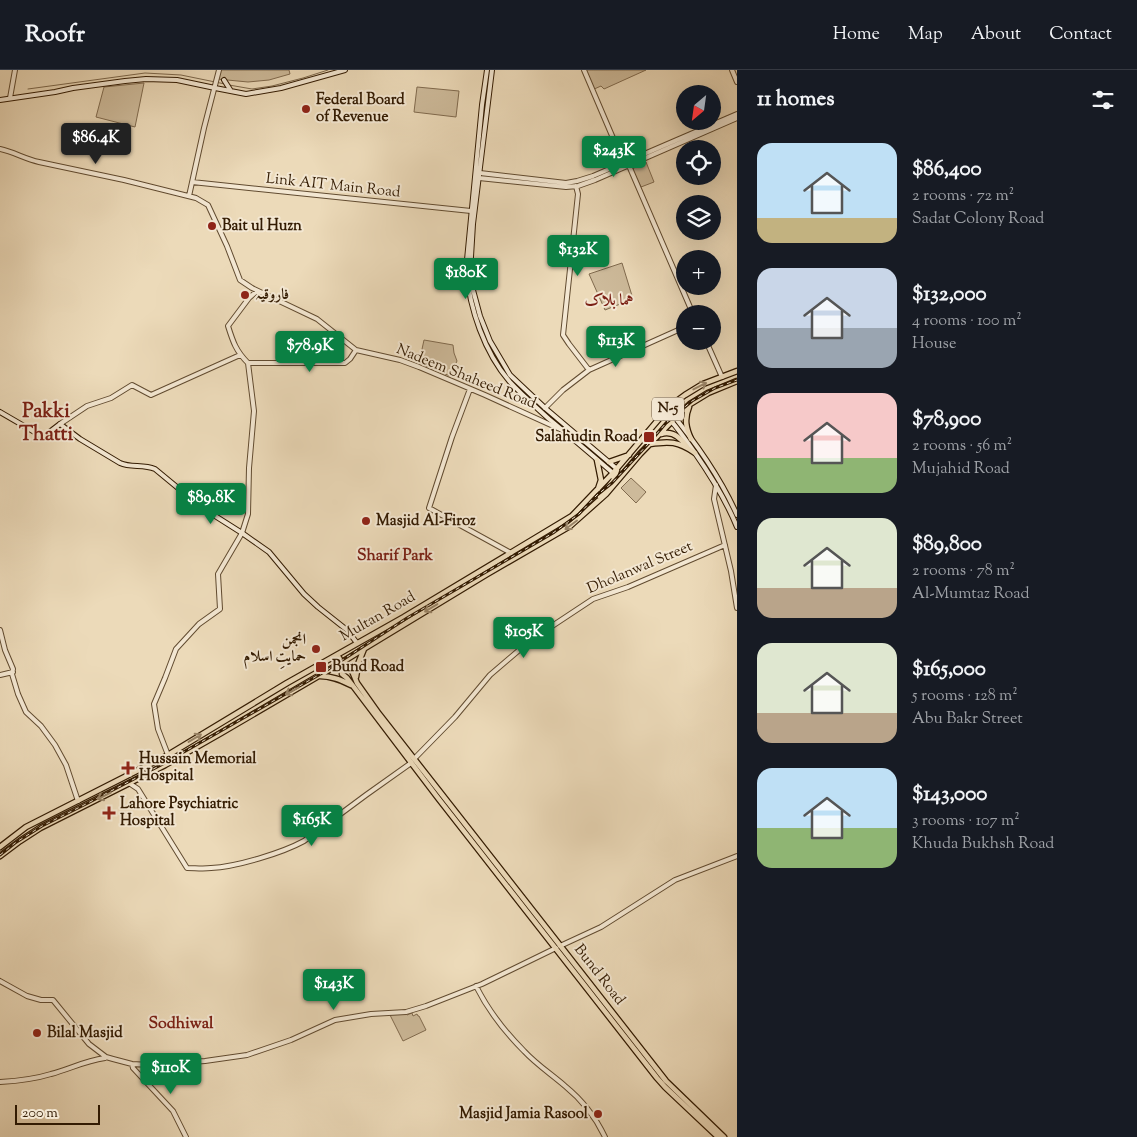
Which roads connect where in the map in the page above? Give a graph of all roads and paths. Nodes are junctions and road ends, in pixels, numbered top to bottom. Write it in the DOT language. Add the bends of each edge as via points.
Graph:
graph roads {
  1 [pos="15,70"];
  2 [pos="219,70"];
  3 [pos="345,70"];
  4 [pos="488,70"];
  5 [pos="492,70"];
  6 [pos="584,70"];
  7 [pos="732,70"];
  8 [pos="224,80"];
  9 [pos="737,82"];
  10 [pos="215,87"];
  11 [pos="231,92"];
  12 [pos="10,98"];
  13 [pos="0,100"];
  14 [pos="737,114"];
  15 [pos="737,118"];
  16 [pos="0,149"];
  17 [pos="627,165"];
  18 [pos="479,175"];
  19 [pos="528,181"];
  20 [pos="192,182"];
  21 [pos="576,186"];
  22 [pos="189,196"];
  23 [pos="471,211"];
  24 [pos="257,291"];
  25 [pos="689,305"];
  26 [pos="676,331"];
  27 [pos="356,350"];
  28 [pos="710,350"];
  29 [pos="240,355"];
  30 [pos="248,363"];
  31 [pos="589,370"];
  32 [pos="737,372"];
  33 [pos="722,377"];
  34 [pos="737,381"];
  35 [pos="470,389"];
  36 [pos="690,404"];
  37 [pos="545,408"];
  38 [pos="666,411"];
  39 [pos="0,413"];
  40 [pos="673,419"];
  41 [pos="60,424"];
  42 [pos="564,431"];
  43 [pos="659,435"];
  44 [pos="691,439"];
  45 [pos="650,444"];
  46 [pos="688,448"];
  47 [pos="695,453"];
  48 [pos="630,454"];
  49 [pos="640,454"];
  50 [pos="597,460"];
  51 [pos="609,462"];
  52 [pos="615,472"];
  53 [pos="716,485"];
  54 [pos="598,490"];
  55 [pos="722,491"];
  56 [pos="593,506"];
  57 [pos="737,516"];
  58 [pos="737,527"];
  59 [pos="242,533"];
  60 [pos="725,545"];
  61 [pos="511,553"];
  62 [pos="737,608"];
  63 [pos="0,630"];
  64 [pos="357,643"];
  65 [pos="365,648"];
  66 [pos="336,656"];
  67 [pos="341,663"];
  68 [pos="13,672"];
  69 [pos="0,674"];
  70 [pos="318,677"];
  71 [pos="355,680"];
  72 [pos="352,686"];
  73 [pos="405,751"];
  74 [pos="168,755"];
  75 [pos="413,761"];
  76 [pos="139,778"];
  77 [pos="129,783"];
  78 [pos="138,789"];
  79 [pos="78,801"];
  80 [pos="48,815"];
  81 [pos="52,822"];
  82 [pos="0,847"];
  83 [pos="0,856"];
  84 [pos="737,856"];
  85 [pos="558,947"];
  86 [pos="0,981"];
  87 [pos="476,986"];
  88 [pos="106,1056"];
  89 [pos="132,1064"];
  90 [pos="0,1082"];
  91 [pos="186,1137"];
  92 [pos="605,1137"];
  93 [pos="718,1137"];
  94 [pos="724,1137"];
  1 -- 12 [label="street"];
  2 -- 10 [label="street"];
  3 -- 11 [label="street" via="281,88 246,94"];
  4 -- 23 [label="street"];
  5 -- 18 [label="street"];
  6 -- 17 [label="street"];
  7 -- 9 [label="street"];
  8 -- 11 [label="street"];
  10 -- 11 [label="street"];
  10 -- 12 [label="street" via="177,80 146,79"];
  10 -- 20 [label="street"];
  12 -- 13 [label="street"];
  14 -- 17 [label="street"];
  15 -- 17 [label="street"];
  16 -- 22 [label="street, Nadeem Shaheed Road" via="26,159"];
  17 -- 19 [label="street" via="573,182"];
  17 -- 21 [label="street"];
  17 -- 25 [label="street"];
  18 -- 19 [label="street"];
  18 -- 37 [label="street" via="470,272 480,316 510,375"];
  19 -- 21 [label="street"];
  20 -- 22 [label="street"];
  20 -- 23 [label="street, Link AIT Main Road"];
  21 -- 31 [label="street" via="578,194 563,335"];
  22 -- 24 [label="street, Nadeem Shaheed Road" via="208,205 240,280"];
  23 -- 42 [label="street" via="466,270 478,326 510,383"];
  24 -- 27 [label="street, Nadeem Shaheed Road" via="317,319"];
  24 -- 29 [label="street" via="228,326"];
  26 -- 31 [label="street"];
  27 -- 30 [label="street" via="345,364"];
  27 -- 35 [label="street, Nadeem Shaheed Road" via="400,360"];
  28 -- 33 [label="street"];
  29 -- 30 [label="street"];
  29 -- 41 [label="street" via="150,395 132,385 111,398 87,406"];
  30 -- 59 [label="street" via="254,411 248,514"];
  31 -- 37 [label="street"];
  32 -- 33 [label="main road, Multan Road / N-5"];
  38 -- 33 [label="main road, Multan Road / N-5, one-way" via="695,388"];
  34 -- 36 [label="main road, Multan Road / N-5"];
  35 -- 42 [label="street, Nadeem Shaheed Road"];
  35 -- 61 [label="street" via="429,508"];
  36 -- 40 [label="main road, Multan Road / N-5"];
  36 -- 44 [label="main road" via="685,420"];
  37 -- 51 [label="street"];
  38 -- 40 [label="street"];
  38 -- 48 [label="main road, Multan Road / N-5"];
  39 -- 41 [label="street" via="42,437"];
  40 -- 43 [label="main road, Multan Road / N-5"];
  40 -- 44 [label="street"];
  40 -- 47 [label="street"];
  41 -- 59 [label="street" via="120,464 154,469"];
  42 -- 50 [label="street"];
  43 -- 45 [label="main road, Multan Road / N-5"];
  43 -- 46 [label="main road" via="670,432 680,437"];
  44 -- 55 [label="street"];
  45 -- 46 [label="main road" via="673,442"];
  45 -- 49 [label="main road, Multan Road / N-5"];
  46 -- 47 [label="main road"];
  47 -- 53 [label="street"];
  48 -- 51 [label="main road"];
  48 -- 52 [label="main road, Multan Road / N-5"];
  49 -- 52 [label="main road"];
  49 -- 56 [label="main road, Multan Road / N-5"];
  50 -- 52 [label="street"];
  50 -- 54 [label="main road" via="601,480"];
  51 -- 52 [label="street"];
  52 -- 54 [label="main road, Multan Road / N-5"];
  52 -- 56 [label="main road" via="613,481"];
  53 -- 55 [label="street"];
  53 -- 60 [label="street" via="714,498"];
  54 -- 61 [label="main road, Multan Road / N-5" via="572,516"];
  55 -- 57 [label="street"];
  55 -- 58 [label="street"];
  56 -- 65 [label="main road, Multan Road / N-5, one-way" via="562,531"];
  59 -- 64 [label="street" via="269,552 311,600 347,630"];
  59 -- 74 [label="street" via="218,574 220,609 199,624 176,649 154,704 158,729"];
  60 -- 62 [label="street"];
  60 -- 75 [label="street, Dholanwal Street" via="592,599 532,640 490,675"];
  61 -- 64 [label="main road, Multan Road / N-5"];
  63 -- 68 [label="street"];
  64 -- 66 [label="main road, Multan Road / N-5"];
  65 -- 67 [label="main road, Multan Road / N-5"];
  65 -- 71 [label="main road"];
  66 -- 67 [label="main road, Bund Road"];
  74 -- 66 [label="main road, Multan Road / N-5, one-way"];
  67 -- 70 [label="main road, Multan Road / N-5"];
  67 -- 71 [label="main road, Bund Road" via="351,669"];
  67 -- 72 [label="main road, Bund Road" via="342,674"];
  68 -- 69 [label="street"];
  68 -- 79 [label="street" via="26,712 55,745 66,765"];
  70 -- 72 [label="main road" via="336,678"];
  70 -- 76 [label="main road, Multan Road / N-5, one-way"];
  71 -- 73 [label="main road, Bund Road"];
  72 -- 73 [label="main road, Bund Road"];
  73 -- 75 [label="main road, Bund Road"];
  74 -- 79 [label="main road, Multan Road / N-5"];
  75 -- 78 [label="street, Dholanwal Street" via="295,846 212,868 188,868"];
  75 -- 85 [label="main road, Bund Road"];
  76 -- 77 [label="main road, Multan Road / N-5"];
  76 -- 78 [label="street"];
  77 -- 78 [label="street"];
  77 -- 81 [label="main road, Multan Road / N-5, one-way"];
  79 -- 80 [label="main road, Multan Road / N-5"];
  80 -- 81 [label="main road"];
  80 -- 82 [label="main road, Multan Road / N-5"];
  81 -- 83 [label="main road, Multan Road / N-5"];
  84 -- 85 [label="street" via="675,880 600,927"];
  85 -- 87 [label="street"];
  85 -- 93 [label="main road, Bund Road" via="665,1087"];
  85 -- 94 [label="main road, Bund Road" via="666,1081"];
  86 -- 88 [label="street" via="27,996 53,1000 89,1044"];
  87 -- 89 [label="street" via="406,1012 335,1020 247,1055 186,1063"];
  87 -- 92 [label="street" via="493,1014 524,1052 571,1092"];
  88 -- 89 [label="street"];
  88 -- 90 [label="street" via="51,1074"];
  89 -- 91 [label="street" via="173,1111"];
}
